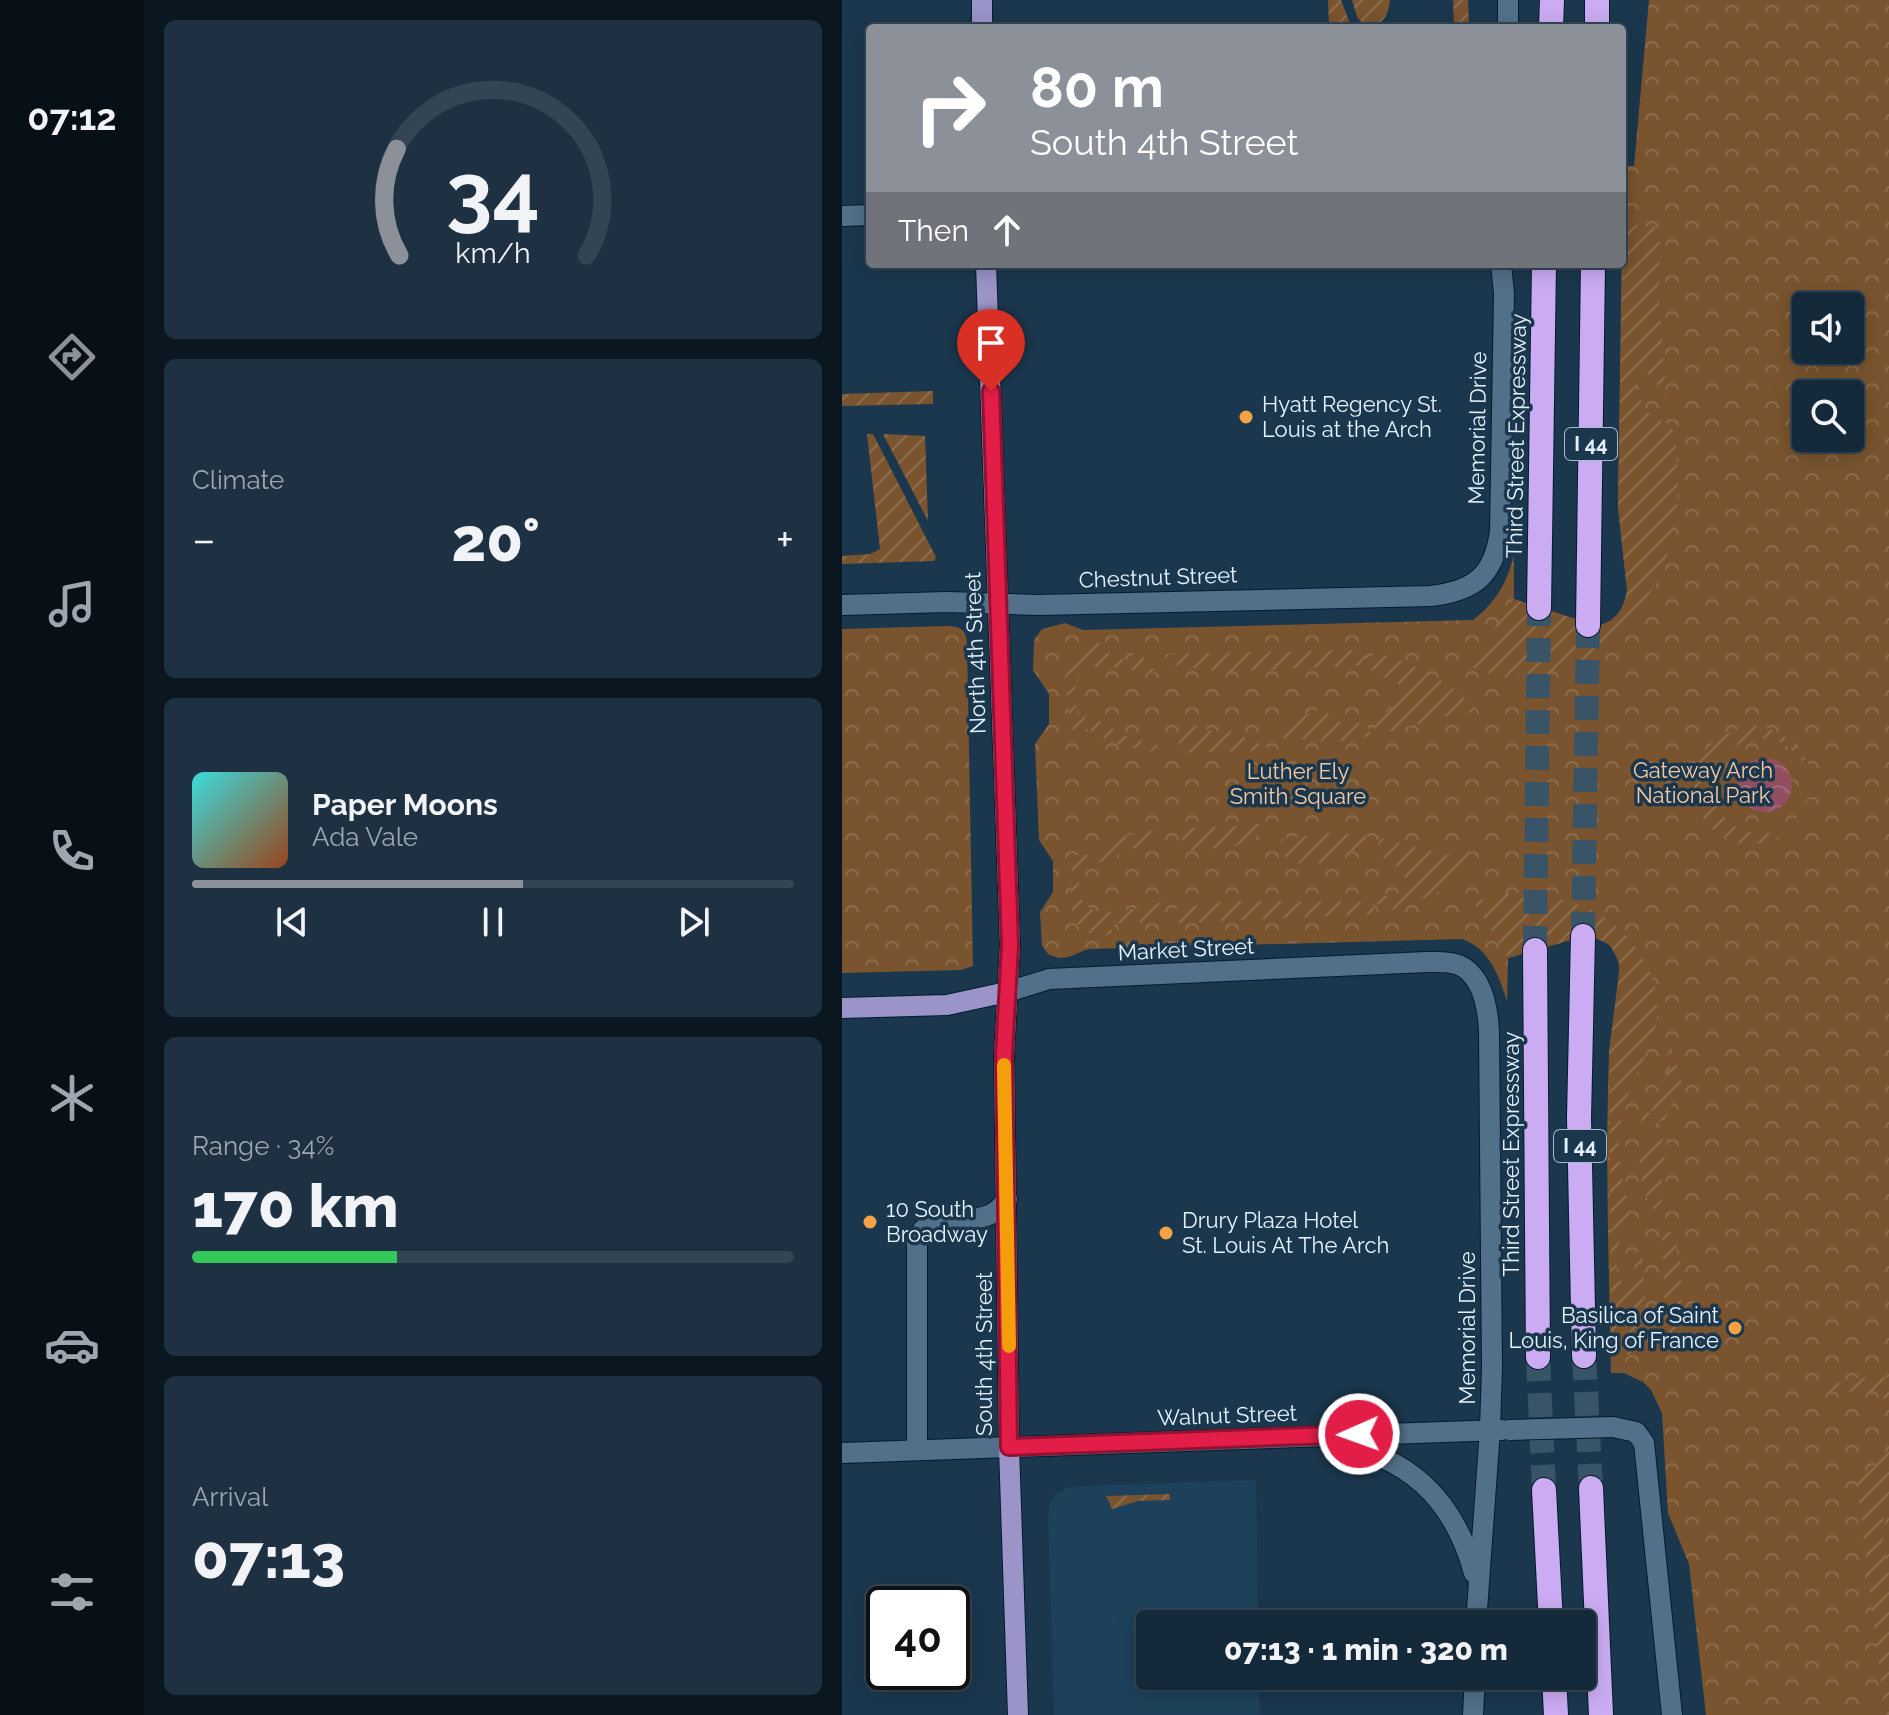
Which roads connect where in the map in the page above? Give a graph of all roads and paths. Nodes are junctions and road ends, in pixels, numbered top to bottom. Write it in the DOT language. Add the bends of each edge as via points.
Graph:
graph roads {
  1 [pos="982,0"];
  2 [pos="1508,0"];
  3 [pos="1552,0"];
  4 [pos="1597,0"];
  5 [pos="982,24"];
  6 [pos="1508,24"];
  7 [pos="1551,24"];
  8 [pos="1597,24"];
  9 [pos="866,215"];
  10 [pos="842,216"];
  11 [pos="986,268"];
  12 [pos="1501,268"];
  13 [pos="1544,268"];
  14 [pos="1593,268"];
  15 [pos="1473,584"];
  16 [pos="997,603"];
  17 [pos="842,605"];
  18 [pos="1539,608"];
  19 [pos="1588,625"];
  20 [pos="1583,936"];
  21 [pos="1535,950"];
  22 [pos="1007,992"];
  23 [pos="842,1008"];
  24 [pos="1489,1032"];
  25 [pos="1007,1199"];
  26 [pos="1584,1356"];
  27 [pos="1538,1357"];
  28 [pos="1500,1430"];
  29 [pos="1304,1436"];
  30 [pos="1009,1447"];
  31 [pos="917,1450"];
  32 [pos="842,1453"];
  33 [pos="1591,1488"];
  34 [pos="1544,1490"];
  35 [pos="1477,1585"];
  36 [pos="1476,1610"];
  37 [pos="1550,1610"];
  38 [pos="1474,1690"];
  39 [pos="1555,1690"];
  40 [pos="1018,1715"];
  41 [pos="1473,1715"];
  42 [pos="1556,1715"];
  43 [pos="1601,1715"];
  44 [pos="1672,1715"];
  1 -- 5 [label="main road"];
  2 -- 6 [label="street"];
  3 -- 7 [label="highway"];
  4 -- 8 [label="highway"];
  9 -- 10 [label="street"];
  11 -- 16 [label="main road, North 4th Street"];
  12 -- 15 [label="street, Memorial Drive" via="1500,531 1492,561"];
  13 -- 18 [label="highway, Third Street Expressway / I 44"];
  14 -- 19 [label="highway, I 44"];
  15 -- 16 [label="street, Chestnut Street" via="1431,596"];
  16 -- 17 [label="street, Chestnut Street"];
  16 -- 22 [label="main road, North 4th Street"];
  20 -- 26 [label="highway, I 44" via="1579,1118"];
  21 -- 27 [label="highway, Third Street Expressway / I 44"];
  22 -- 23 [label="main road, Market Street" via="947,1005"];
  22 -- 24 [label="street, Market Street" via="1049,979 1445,962 1460,966 1475,980 1484,997"];
  22 -- 25 [label="main road, South 4th Street"];
  24 -- 28 [label="street, Memorial Drive"];
  25 -- 30 [label="main road, South 4th Street"];
  25 -- 31 [label="street" via="989,1216 930,1221 917,1239"];
  28 -- 29 [label="street, Walnut Street"];
  28 -- 35 [label="street, Memorial Drive"];
  28 -- 44 [label="street, Walnut Street, bridge" via="1613,1427 1636,1432 1644,1443"];
  29 -- 30 [label="street, Walnut Street"];
  29 -- 35 [label="street" via="1369,1452 1423,1482 1454,1521"];
  30 -- 31 [label="street, Walnut Street"];
  30 -- 40 [label="main road, South 4th Street"];
  31 -- 32 [label="street, Walnut Street"];
  33 -- 43 [label="highway"];
  34 -- 37 [label="highway"];
  35 -- 36 [label="street, Memorial Drive"];
  38 -- 41 [label="street"];
  39 -- 42 [label="highway"];
}
